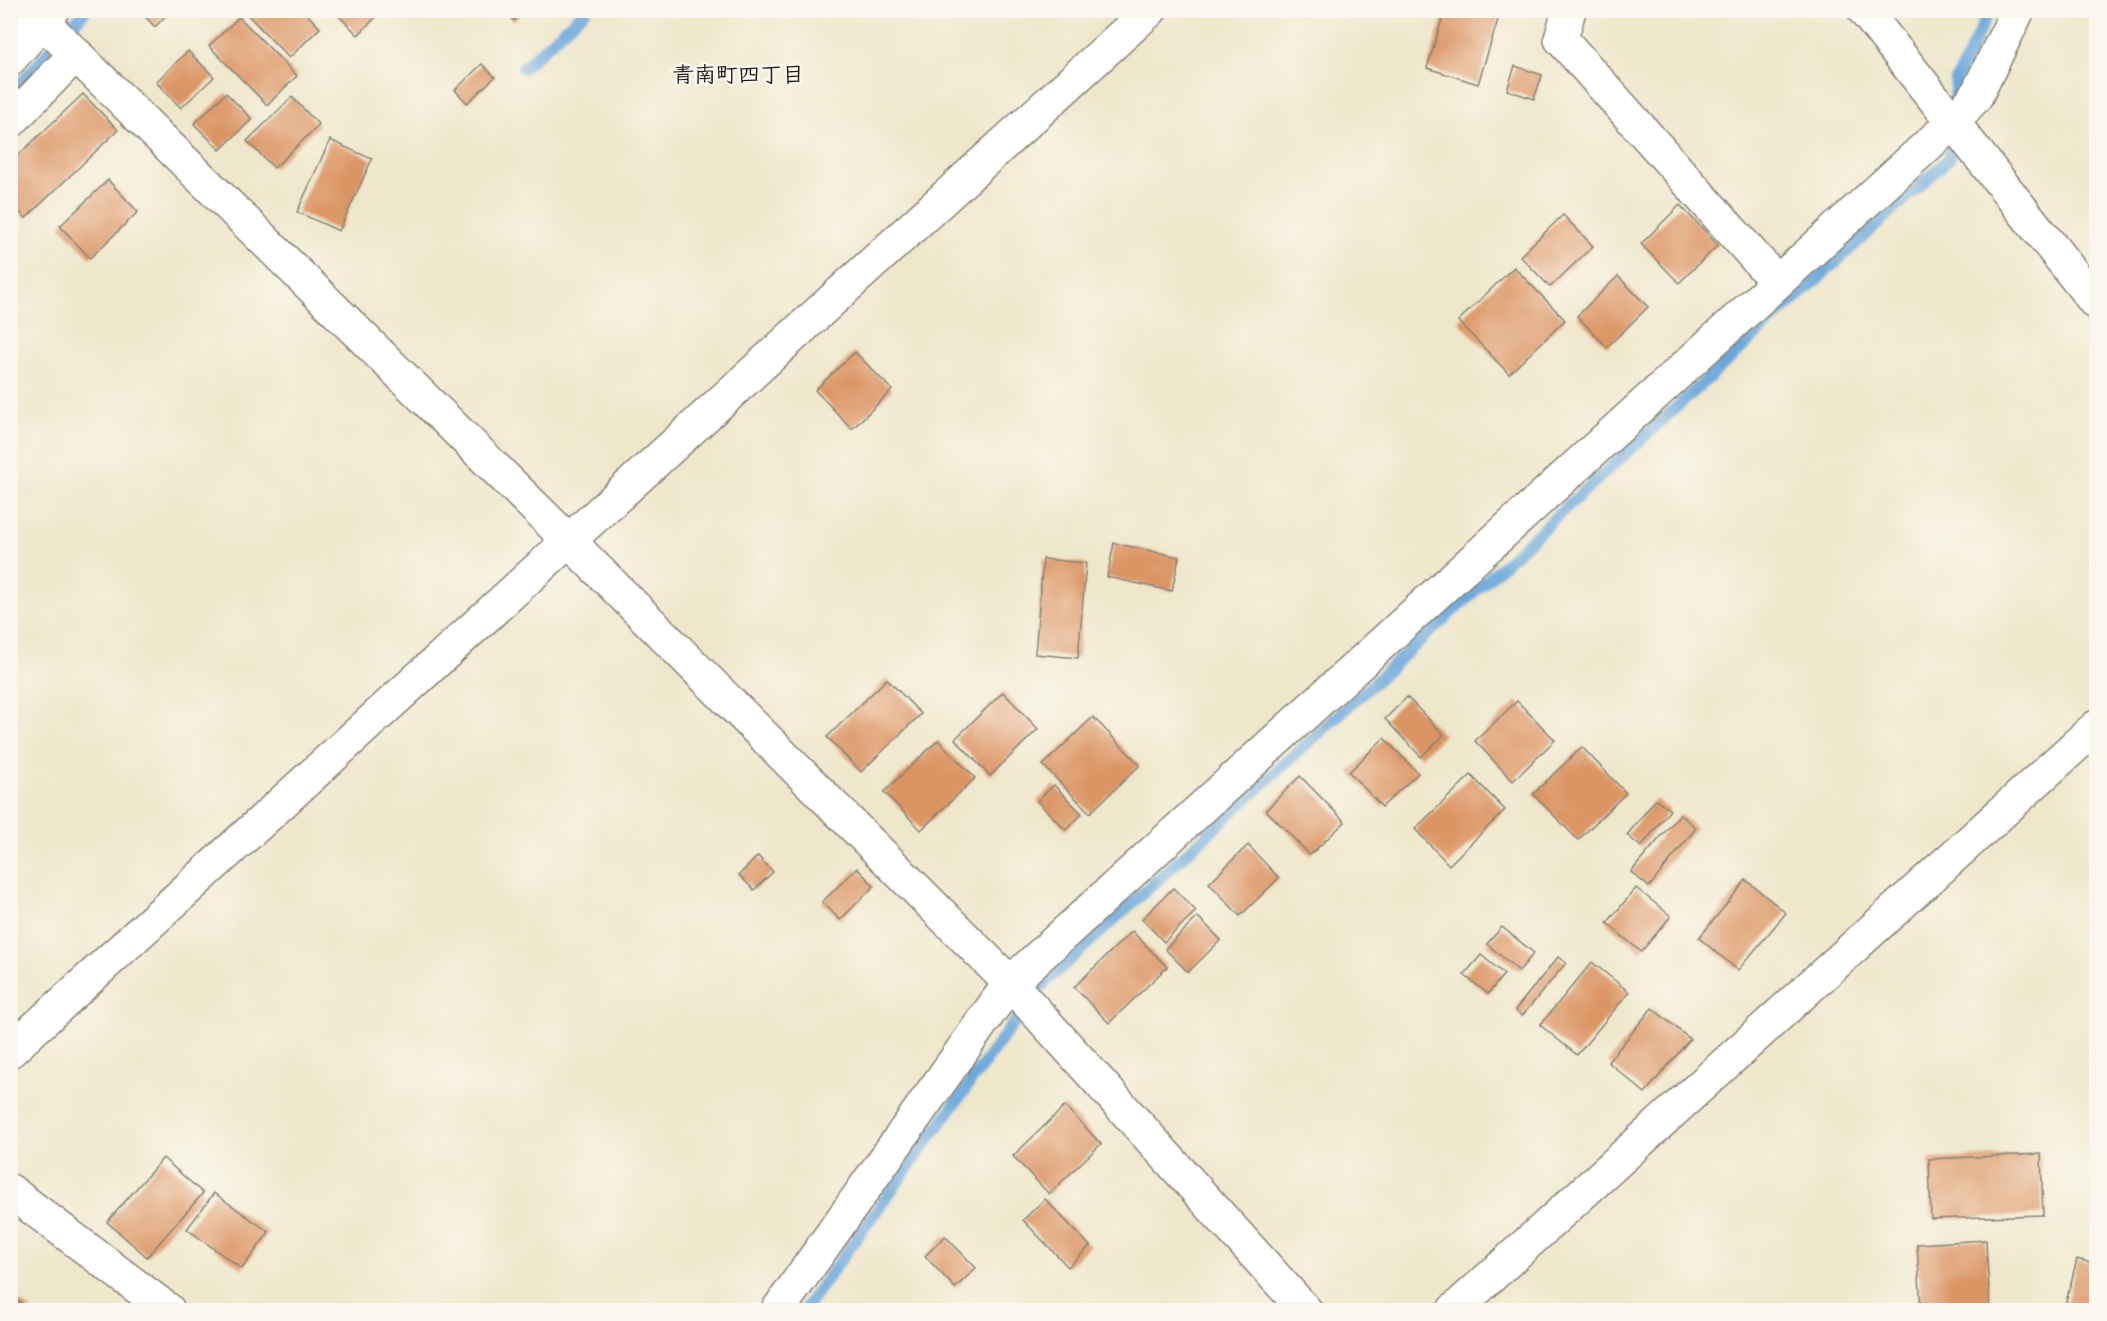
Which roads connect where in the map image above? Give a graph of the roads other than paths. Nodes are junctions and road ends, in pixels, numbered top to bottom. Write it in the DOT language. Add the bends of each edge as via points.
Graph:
graph roads {
  1 [pos="1150,10"];
  2 [pos="1569,10"];
  3 [pos="1864,10"];
  4 [pos="2018,10"];
  5 [pos="41,14"];
  6 [pos="76,54"];
  7 [pos="10,59"];
  8 [pos="10,122"];
  9 [pos="1953,122"];
  10 [pos="1778,282"];
  11 [pos="2097,303"];
  12 [pos="568,540"];
  13 [pos="2097,727"];
  14 [pos="1010,983"];
  15 [pos="10,1052"];
  16 [pos="10,1191"];
  17 [pos="168,1311"];
  18 [pos="778,1311"];
  19 [pos="1305,1311"];
  20 [pos="1454,1311"];
  1 -- 12 [label="street"];
  2 -- 10 [label="street" via="1561,39"];
  3 -- 9 [label="street"];
  4 -- 9 [label="street" via="1976,96"];
  5 -- 6 [label="street"];
  5 -- 7 [label="street"];
  6 -- 8 [label="street"];
  6 -- 12 [label="street"];
  9 -- 10 [label="street"];
  9 -- 11 [label="street"];
  10 -- 14 [label="street"];
  12 -- 14 [label="street"];
  12 -- 15 [label="street"];
  13 -- 20 [label="street"];
  14 -- 18 [label="street"];
  14 -- 19 [label="street"];
  16 -- 17 [label="street"];
}
